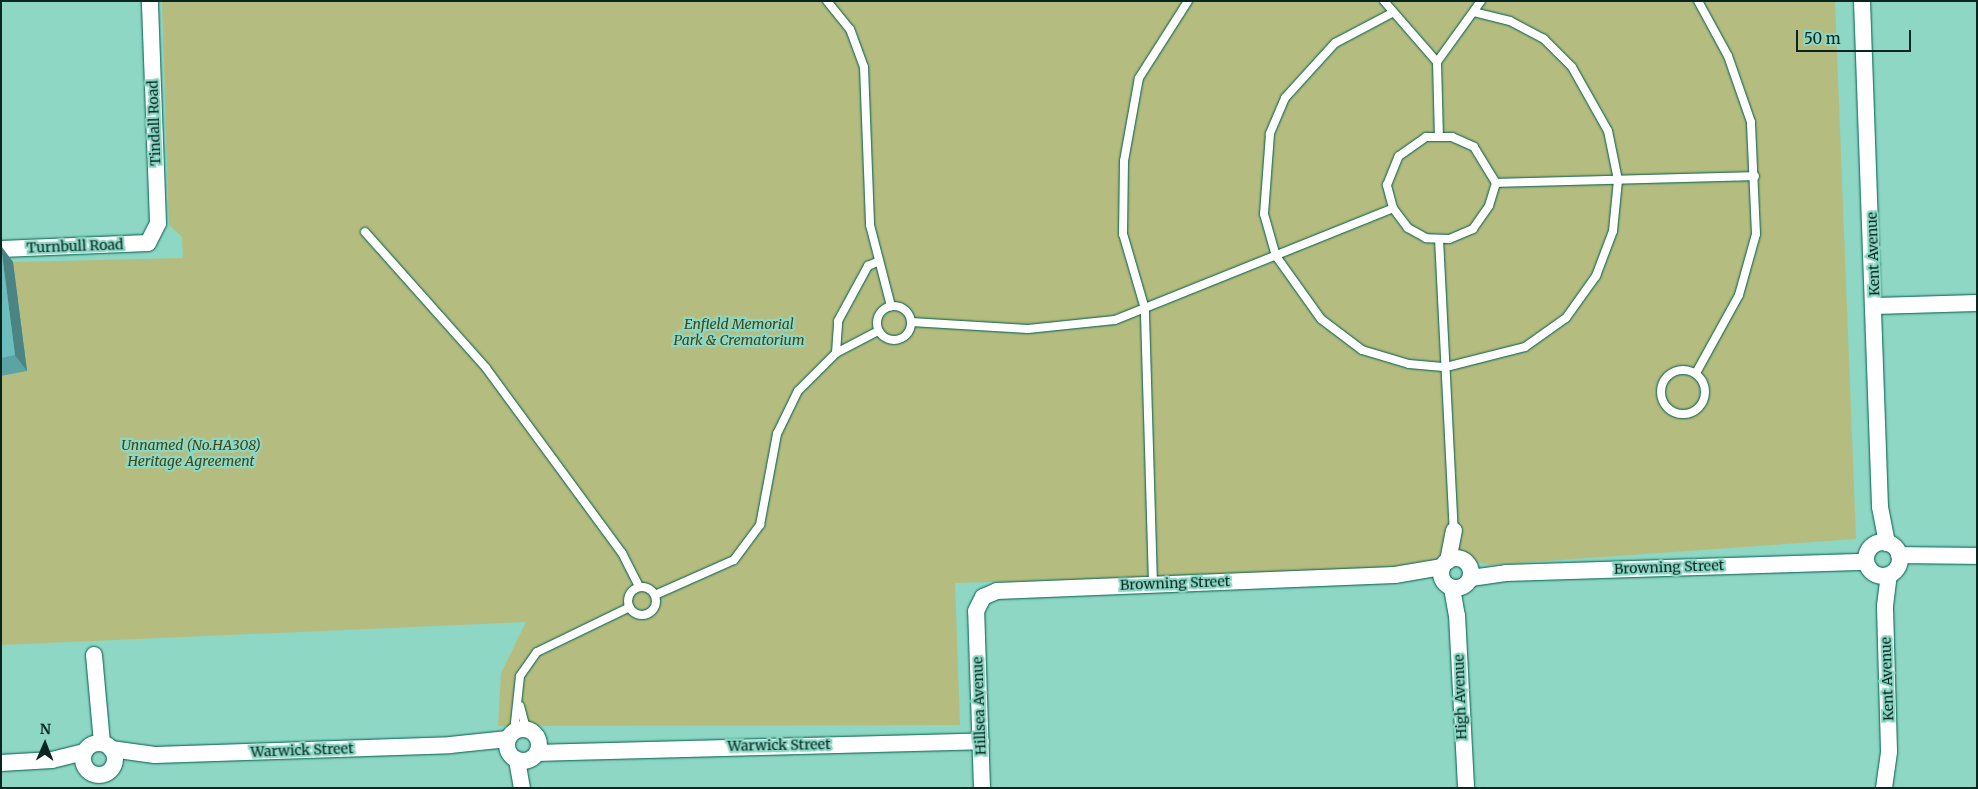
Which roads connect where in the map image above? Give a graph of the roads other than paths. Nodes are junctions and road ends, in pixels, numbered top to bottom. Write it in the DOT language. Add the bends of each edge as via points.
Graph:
graph roads {
  1 [pos="150,1"];
  2 [pos="827,1"];
  3 [pos="1188,1"];
  4 [pos="1384,1"];
  5 [pos="1481,1"];
  6 [pos="1698,1"];
  7 [pos="1862,1"];
  8 [pos="1474,12"];
  9 [pos="1392,13"];
  10 [pos="1437,62"];
  11 [pos="1439,137"];
  12 [pos="1755,176"];
  13 [pos="1618,180"];
  14 [pos="1496,183"];
  15 [pos="1393,208"];
  16 [pos="365,232"];
  17 [pos="1439,239"];
  18 [pos="148,243"];
  19 [pos="1,250"];
  20 [pos="1276,256"];
  21 [pos="879,261"];
  22 [pos="1977,303"];
  23 [pos="891,306"];
  24 [pos="1875,306"];
  25 [pos="1144,309"];
  26 [pos="911,322"];
  27 [pos="878,332"];
  28 [pos="836,353"];
  29 [pos="1446,367"];
  30 [pos="1696,373"];
  31 [pos="1454,531"];
  32 [pos="1874,550"];
  33 [pos="1977,556"];
  34 [pos="1890,568"];
  35 [pos="1457,574"];
  36 [pos="1153,584"];
  37 [pos="639,587"];
  38 [pos="655,594"];
  39 [pos="630,607"];
  40 [pos="976,623"];
  41 [pos="94,655"];
  42 [pos="518,702"];
  43 [pos="980,741"];
  44 [pos="522,745"];
  45 [pos="1889,752"];
  46 [pos="1,763"];
  47 [pos="98,764"];
  48 [pos="1464,785"];
  49 [pos="522,786"];
  50 [pos="982,788"];
  51 [pos="1884,788"];
  52 [pos="1896,788"];
  1 -- 18 [label="street, Tindall Road" via="158,223"];
  2 -- 21 [label="lane" via="850,28 864,67 870,225"];
  3 -- 25 [label="lane" via="1139,78 1124,161 1123,234"];
  4 -- 9 [label="lane"];
  5 -- 8 [label="lane"];
  6 -- 12 [label="lane" via="1728,56 1751,122"];
  7 -- 24 [label="street, Kent Avenue"];
  8 -- 10 [label="lane"];
  8 -- 13 [label="lane" via="1510,21 1544,39 1572,67 1608,131"];
  9 -- 10 [label="lane"];
  9 -- 20 [label="lane" via="1334,43 1285,98 1270,134 1266,171 1264,214"];
  10 -- 11 [label="lane"];
  11 -- 14 [label="lane" via="1452,137 1474,147"];
  11 -- 15 [label="lane" via="1426,137 1399,156 1387,185"];
  12 -- 13 [label="lane"];
  12 -- 30 [label="lane" via="1756,234 1740,295"];
  13 -- 14 [label="lane"];
  13 -- 29 [label="lane" via="1609,240 1596,276 1566,318 1525,347"];
  14 -- 17 [label="lane" via="1489,206 1473,230"];
  15 -- 17 [label="lane" via="1408,228"];
  15 -- 20 [label="lane"];
  16 -- 37 [label="lane" via="492,376 617,545"];
  17 -- 29 [label="lane"];
  18 -- 19 [label="street, Turnbull Road"];
  20 -- 25 [label="lane"];
  20 -- 29 [label="lane" via="1321,319 1362,350 1409,364"];
  21 -- 23 [label="lane"];
  21 -- 28 [label="lane" via="868,266 838,321"];
  22 -- 24 [label="street"];
  23 -- 26 [label="lane" via="906,310"];
  23 -- 27 [label="lane" via="878,315"];
  24 -- 32 [label="street, Kent Avenue" via="1880,507"];
  25 -- 26 [label="lane" via="1115,320 1028,329"];
  25 -- 36 [label="lane"];
  26 -- 27 [label="lane" via="908,332 899,340 887,339"];
  27 -- 28 [label="lane"];
  28 -- 38 [label="lane" via="798,391 777,434 760,525 750,539 734,560"];
  29 -- 31 [label="lane"];
  30 -- 30 [label="lane" via="1705,387 1703,403 1690,413 1675,413 1663,402 1664,380 1675,371"];
  31 -- 35 [label="street, High Avenue"];
  32 -- 34 [label="street"];
  32 -- 34 [label="street"];
  32 -- 35 [label="street, Browning Street" via="1832,561"];
  33 -- 34 [label="street" via="1932,558"];
  34 -- 45 [label="street, Kent Avenue" via="1885,606"];
  35 -- 36 [label="street, Browning Street"];
  35 -- 48 [label="street, High Avenue"];
  36 -- 40 [label="street, Browning Street" via="997,591 984,598"];
  37 -- 38 [label="lane"];
  37 -- 39 [label="lane" via="630,595"];
  38 -- 39 [label="lane" via="656,605 649,613 638,614"];
  39 -- 42 [label="lane" via="537,652 520,676"];
  40 -- 43 [label="street, Hillsea Avenue"];
  41 -- 47 [label="street"];
  42 -- 44 [label="lane"];
  42 -- 44 [label="lane"];
  43 -- 44 [label="street, Warwick Street" via="578,748"];
  43 -- 50 [label="street, Hillsea Avenue"];
  44 -- 47 [label="street, Warwick Street" via="155,755"];
  44 -- 49 [label="street"];
  45 -- 51 [label="street, Kent Avenue"];
  45 -- 52 [label="street, Kent Avenue"];
  46 -- 47 [label="street, Warwick Street" via="52,760"];
}
